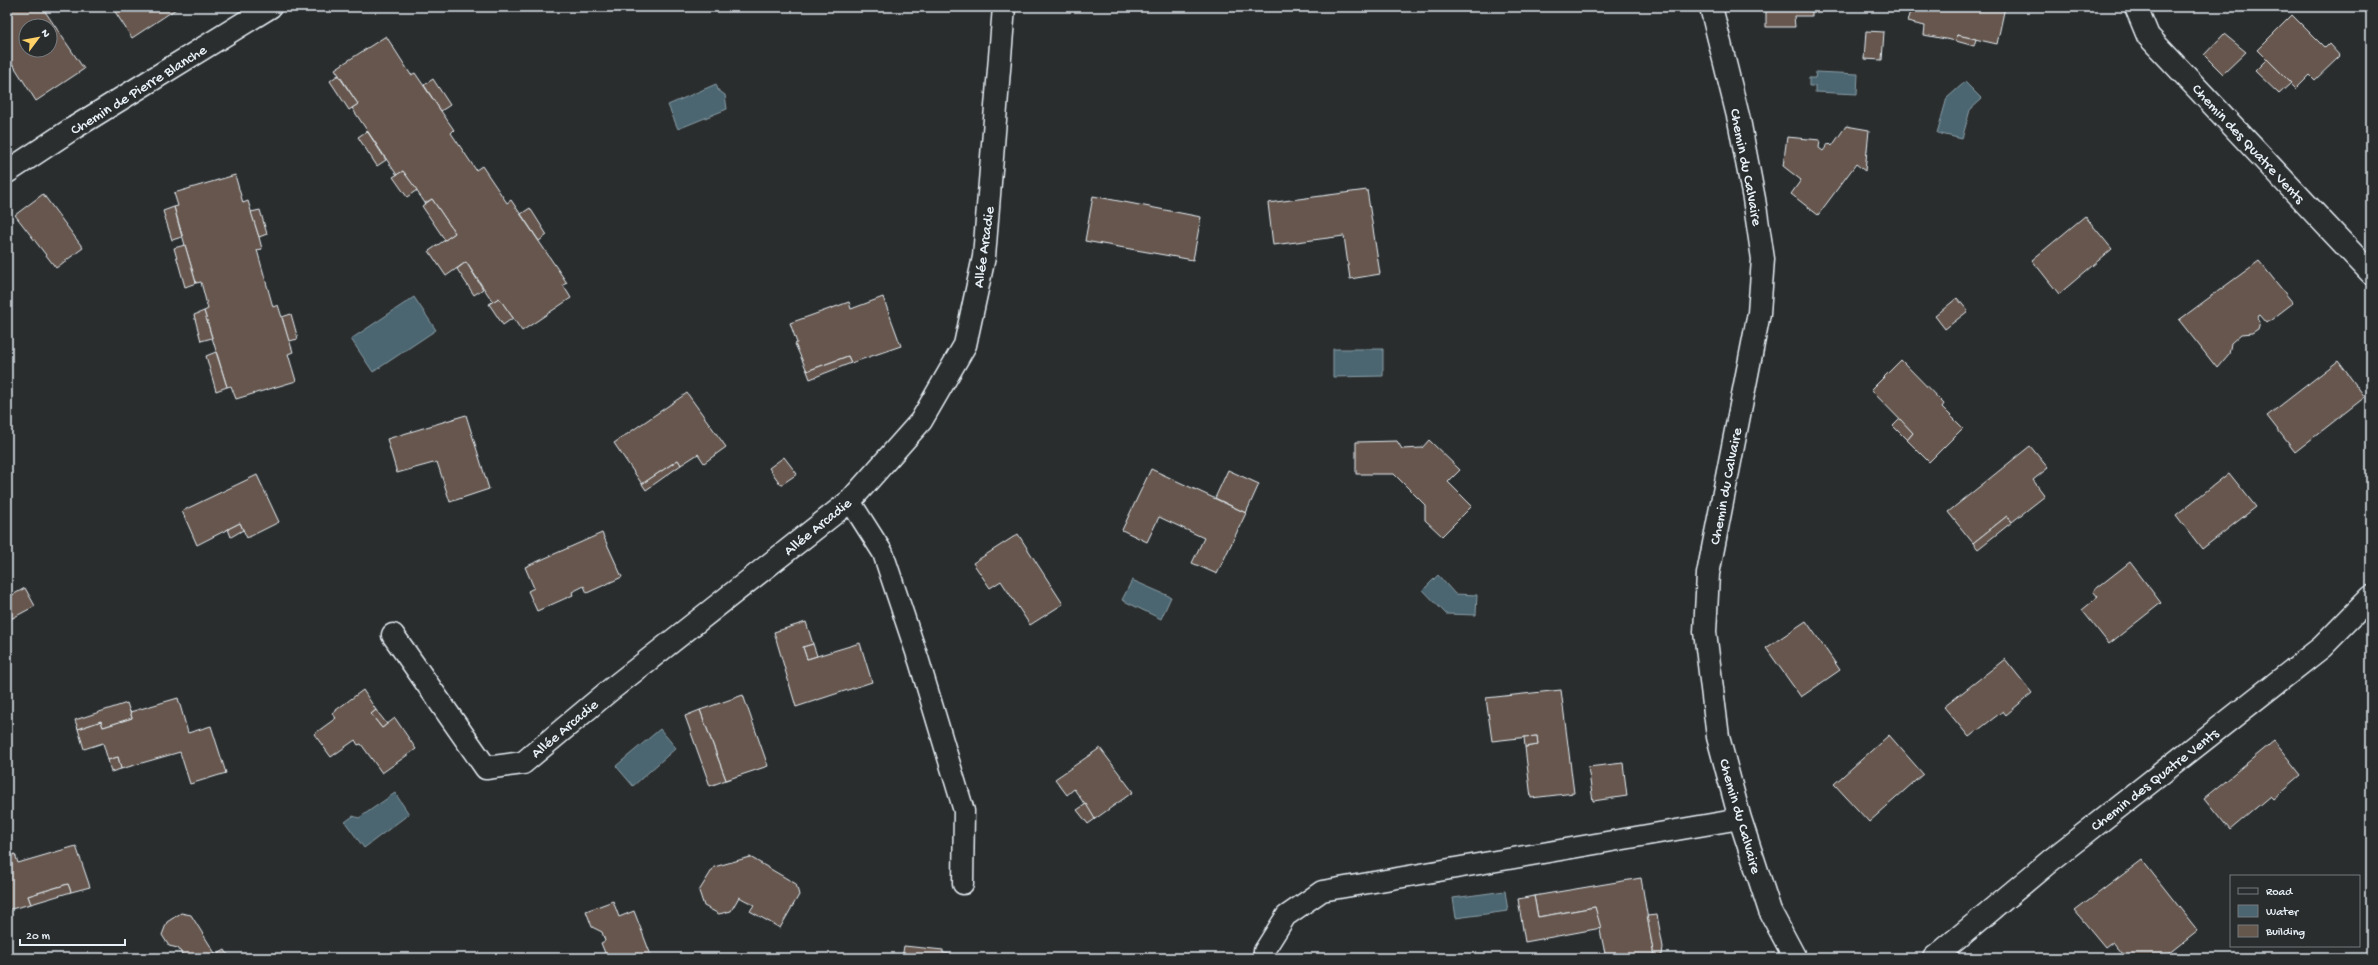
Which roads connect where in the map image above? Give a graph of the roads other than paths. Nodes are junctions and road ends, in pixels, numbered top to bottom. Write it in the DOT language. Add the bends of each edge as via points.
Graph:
graph roads {
  1 [pos="270,7"];
  2 [pos="1004,7"];
  3 [pos="1711,7"];
  4 [pos="2136,7"];
  5 [pos="7,172"];
  6 [pos="2371,273"];
  7 [pos="850,501"];
  8 [pos="2371,597"];
  9 [pos="393,635"];
  10 [pos="1740,819"];
  11 [pos="963,884"];
  12 [pos="1264,958"];
  13 [pos="1795,958"];
  14 [pos="1934,958"];
  1 -- 5 [label="street, Chemin de Pierre Blanche"];
  2 -- 7 [label="street, Allée Arcadie" via="984,257 965,344 921,421"];
  3 -- 10 [label="street, Chemin du Calvaire" via="1739,120 1763,259 1759,313 1708,574 1705,632 1718,736"];
  4 -- 6 [label="street, Chemin des Quatre Vents" via="2148,36"];
  7 -- 9 [label="street, Allée Arcadie" via="609,690 523,762 486,768"];
  7 -- 11 [label="lane" via="883,553 920,661 960,796 964,811"];
  8 -- 14 [label="street, Chemin des Quatre Vents" via="2322,647 2050,861"];
  10 -- 12 [label="lane" via="1322,891 1286,916 1264,950"];
  10 -- 13 [label="street, Chemin du Calvaire" via="1770,911"];
}
